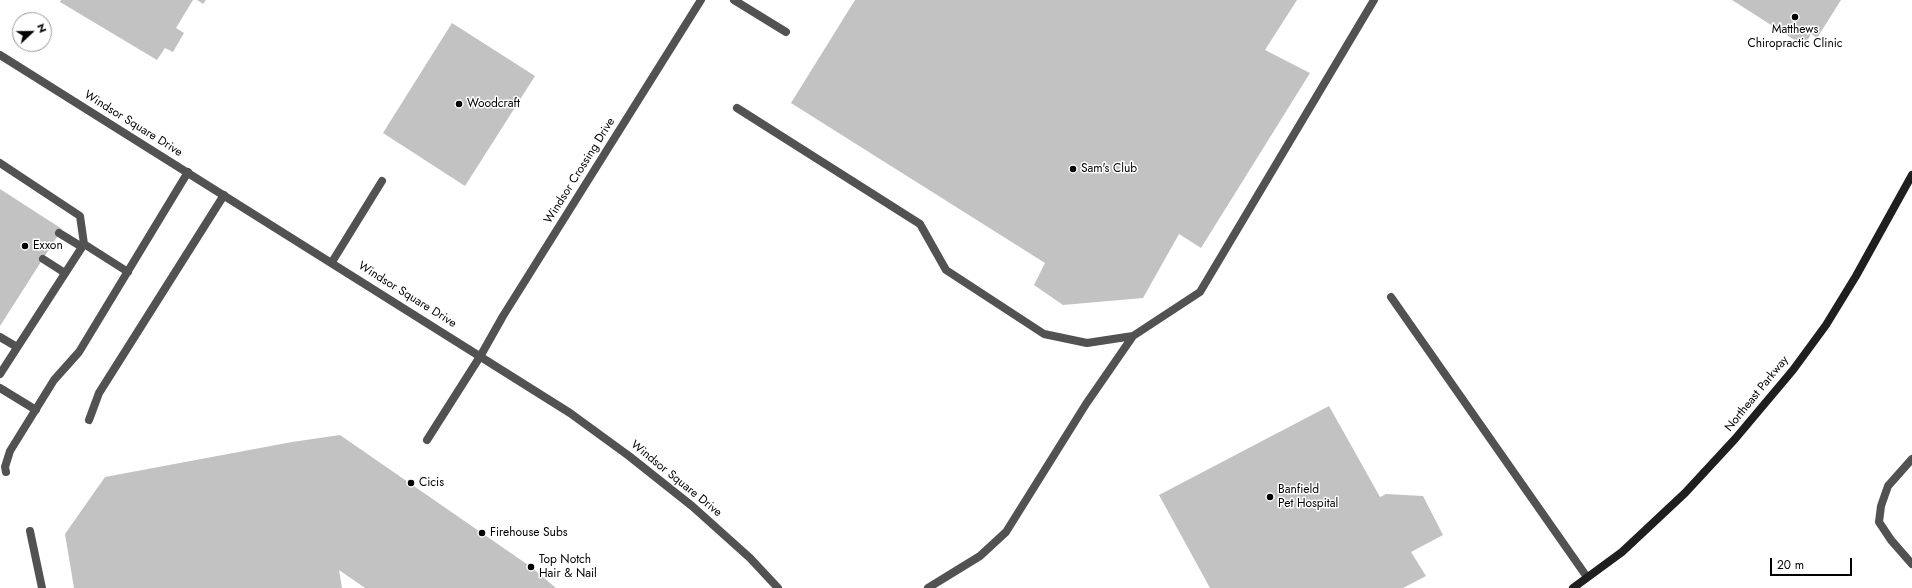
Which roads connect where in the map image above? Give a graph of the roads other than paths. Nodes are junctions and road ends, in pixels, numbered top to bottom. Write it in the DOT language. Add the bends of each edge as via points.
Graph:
graph roads {
  1 [pos="701,0"];
  2 [pos="734,0"];
  3 [pos="1374,0"];
  4 [pos="786,32"];
  5 [pos="0,55"];
  6 [pos="737,108"];
  7 [pos="0,163"];
  8 [pos="188,172"];
  9 [pos="1912,175"];
  10 [pos="382,181"];
  11 [pos="224,195"];
  12 [pos="59,234"];
  13 [pos="83,245"];
  14 [pos="43,259"];
  15 [pos="332,262"];
  16 [pos="128,272"];
  17 [pos="65,273"];
  18 [pos="1390,297"];
  19 [pos="1133,336"];
  20 [pos="0,337"];
  21 [pos="17,348"];
  22 [pos="481,356"];
  23 [pos="1,372"];
  24 [pos="0,388"];
  25 [pos="36,410"];
  26 [pos="89,420"];
  27 [pos="427,440"];
  28 [pos="1912,459"];
  29 [pos="6,472"];
  30 [pos="30,531"];
  31 [pos="1912,564"];
  32 [pos="1587,577"];
  33 [pos="42,588"];
  34 [pos="778,588"];
  35 [pos="928,588"];
  36 [pos="1573,588"];
  1 -- 22 [label="street, Windsor Crossing Drive" via="503,316"];
  2 -- 4 [label="street"];
  3 -- 19 [label="street" via="1200,292"];
  5 -- 8 [label="street, Windsor Square Drive"];
  6 -- 19 [label="street" via="920,224 946,270 1044,334 1087,343"];
  7 -- 13 [label="street" via="80,216"];
  8 -- 11 [label="street, Windsor Square Drive"];
  8 -- 16 [label="street"];
  9 -- 32 [label="street, Northeast Parkway" via="1856,276 1793,370 1735,440 1685,493 1622,552"];
  10 -- 15 [label="street"];
  11 -- 15 [label="street, Windsor Square Drive"];
  11 -- 26 [label="street" via="99,392"];
  12 -- 13 [label="street"];
  13 -- 16 [label="street"];
  13 -- 17 [label="street"];
  14 -- 17 [label="street"];
  15 -- 22 [label="street, Windsor Square Drive"];
  16 -- 25 [label="street" via="79,352 54,380"];
  17 -- 21 [label="street"];
  18 -- 32 [label="street"];
  19 -- 35 [label="street" via="1086,404 1006,532 980,556"];
  20 -- 21 [label="street"];
  21 -- 23 [label="street"];
  22 -- 27 [label="street, Windsor Crossing Drive"];
  22 -- 34 [label="street, Windsor Square Drive" via="570,413 629,456 692,506 750,558"];
  24 -- 25 [label="street"];
  25 -- 29 [label="street" via="10,451"];
  28 -- 31 [label="street" via="1888,486 1880,506 1879,522"];
  30 -- 33 [label="street"];
  32 -- 36 [label="street, Northeast Parkway"];
}
